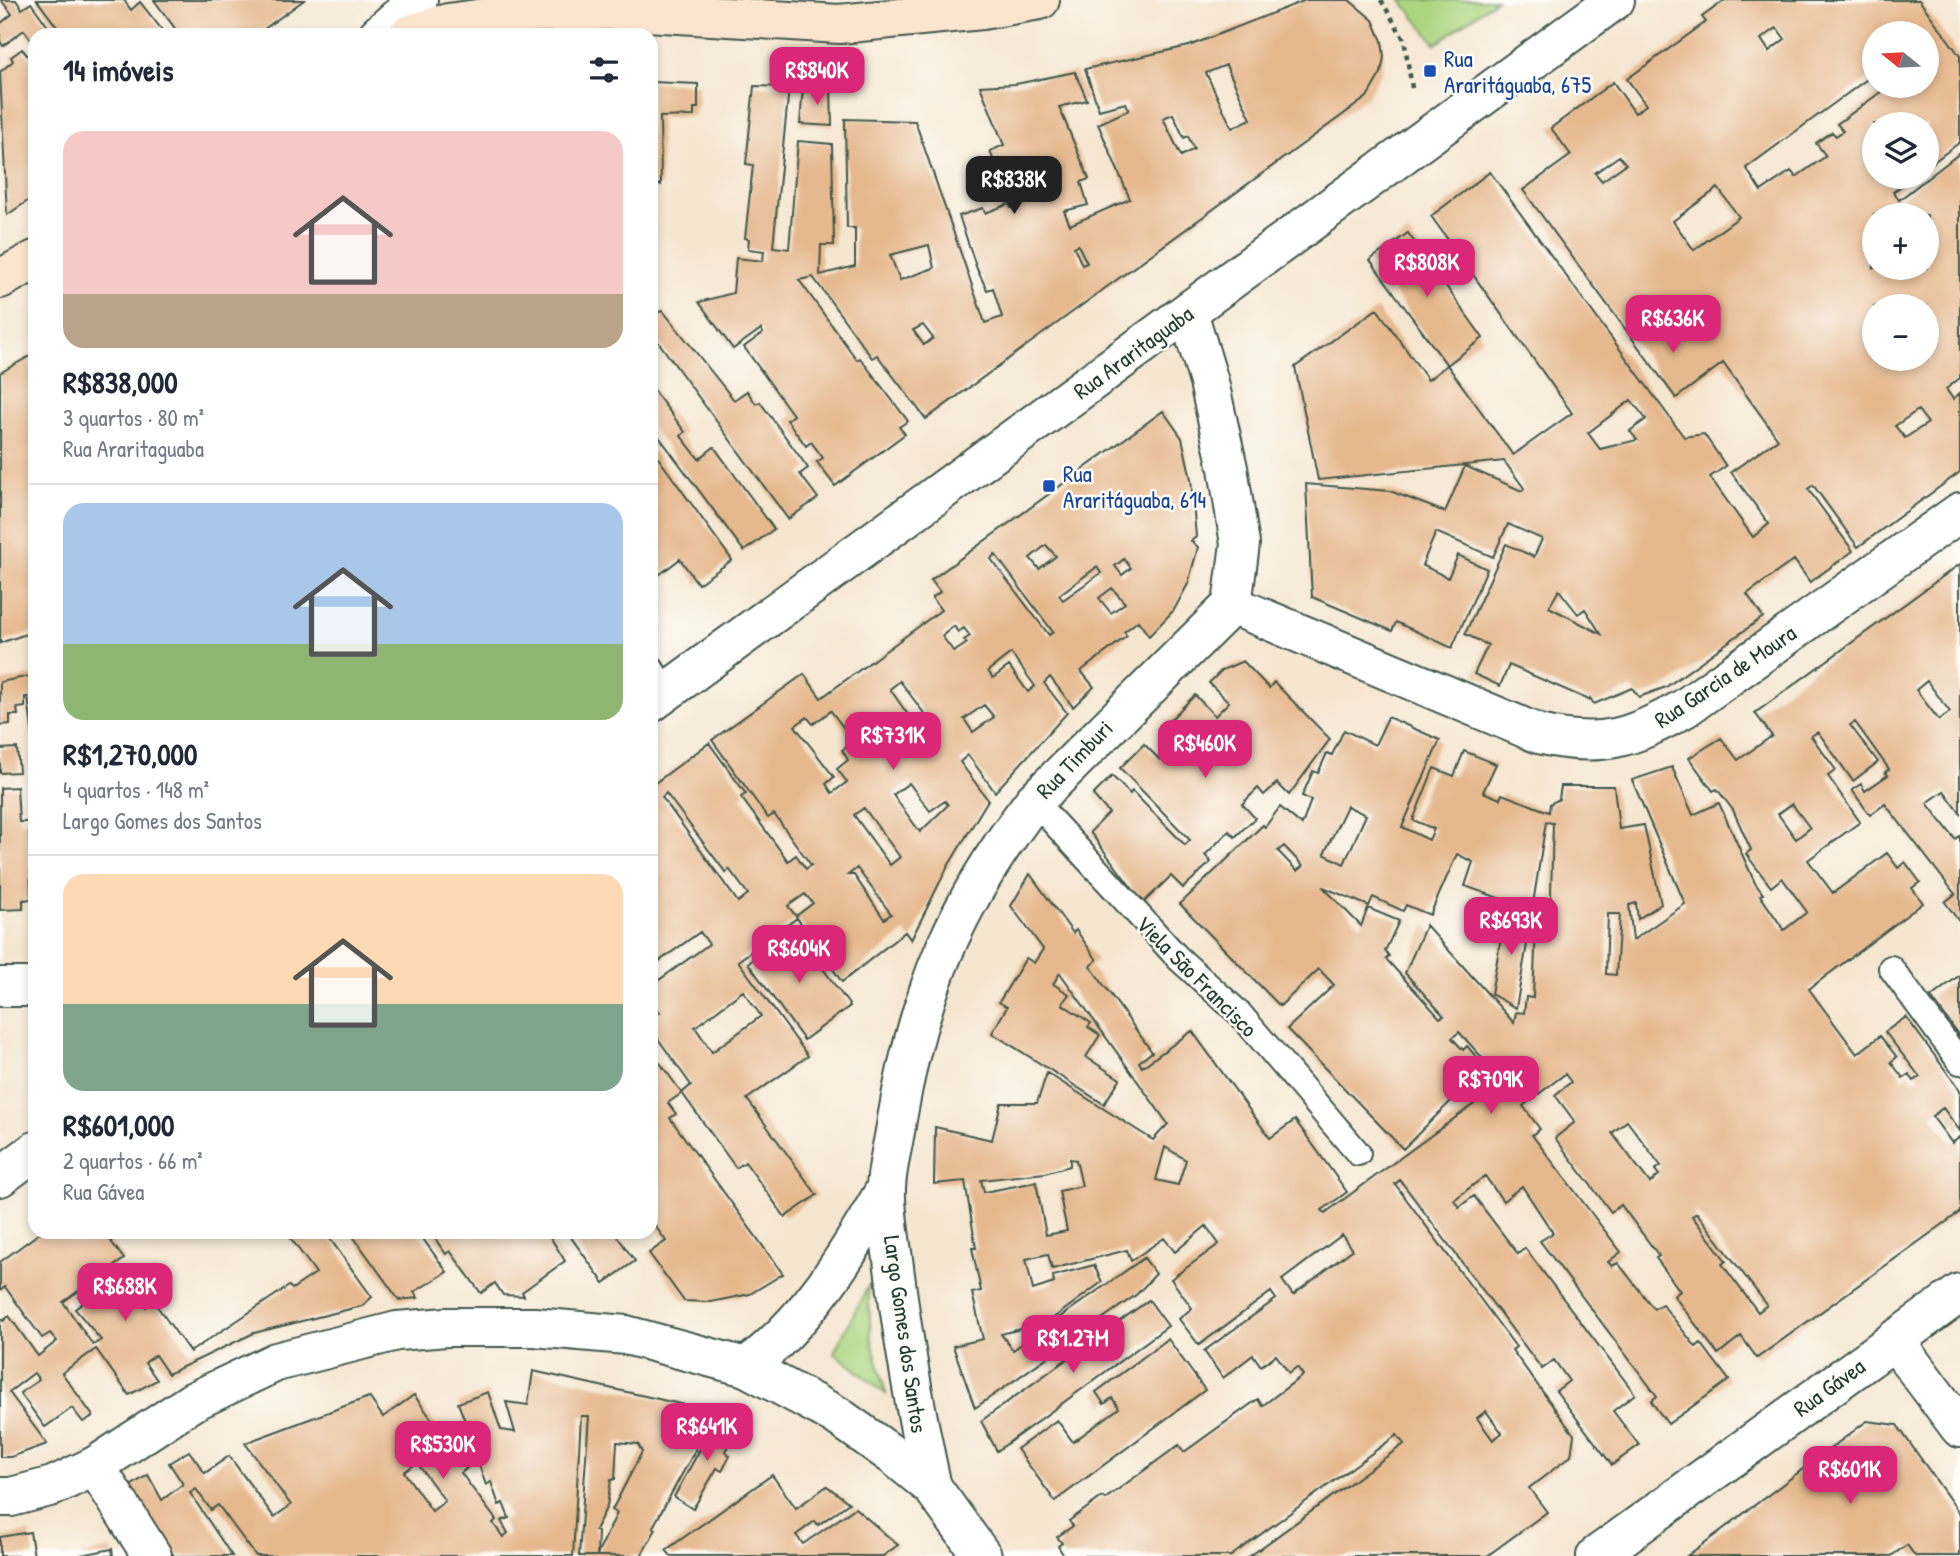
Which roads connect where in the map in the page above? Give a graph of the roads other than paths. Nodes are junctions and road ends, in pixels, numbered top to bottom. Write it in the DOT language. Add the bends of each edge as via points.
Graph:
graph roads {
  1 [pos="418,0"];
  2 [pos="1040,0"];
  3 [pos="1615,0"];
  4 [pos="386,28"];
  5 [pos="431,28"];
  6 [pos="28,264"];
  7 [pos="0,279"];
  8 [pos="1188,312"];
  9 [pos="1960,512"];
  10 [pos="1232,605"];
  11 [pos="658,686"];
  12 [pos="1034,801"];
  13 [pos="1891,968"];
  14 [pos="0,987"];
  15 [pos="28,987"];
  16 [pos="1960,1062"];
  17 [pos="1358,1153"];
  18 [pos="28,1156"];
  19 [pos="0,1177"];
  20 [pos="886,1188"];
  21 [pos="1960,1293"];
  22 [pos="1894,1340"];
  23 [pos="746,1367"];
  24 [pos="1960,1428"];
  25 [pos="95,1465"];
  26 [pos="932,1487"];
  27 [pos="0,1497"];
  28 [pos="152,1556"];
  29 [pos="982,1556"];
  30 [pos="1596,1556"];
  1 -- 4 [label="street"];
  2 -- 5 [label="main road" via="839,24 614,10 520,13"];
  3 -- 8 [label="street, Rua Araritaguaba"];
  6 -- 7 [label="main road"];
  8 -- 10 [label="street" via="1209,382 1240,544"];
  8 -- 11 [label="street, Rua Araritaguaba"];
  9 -- 10 [label="street, Rua Garcia de Moura" via="1685,708 1643,732 1606,740 1573,742 1539,734"];
  10 -- 12 [label="street, Rua Timburi"];
  12 -- 17 [label="lane, Viela São Francisco" via="1178,958 1240,1014"];
  12 -- 20 [label="street, Rua Timburi" via="976,883 949,936 925,999 902,1089"];
  13 -- 16 [label="lane"];
  14 -- 15 [label="street"];
  18 -- 19 [label="street"];
  20 -- 23 [label="street, Largo Gomes dos Santos" via="805,1313"];
  20 -- 26 [label="street, Largo Gomes dos Santos" via="901,1326"];
  21 -- 22 [label="street, Rua Gávea"];
  22 -- 24 [label="street"];
  22 -- 30 [label="street, Rua Gávea"];
  23 -- 25 [label="street" via="626,1335 534,1328 397,1331 276,1362 192,1402"];
  23 -- 26 [label="street, Largo Gomes dos Santos" via="836,1415"];
  25 -- 27 [label="street" via="53,1486"];
  25 -- 28 [label="street"];
  26 -- 29 [label="street"];
}
